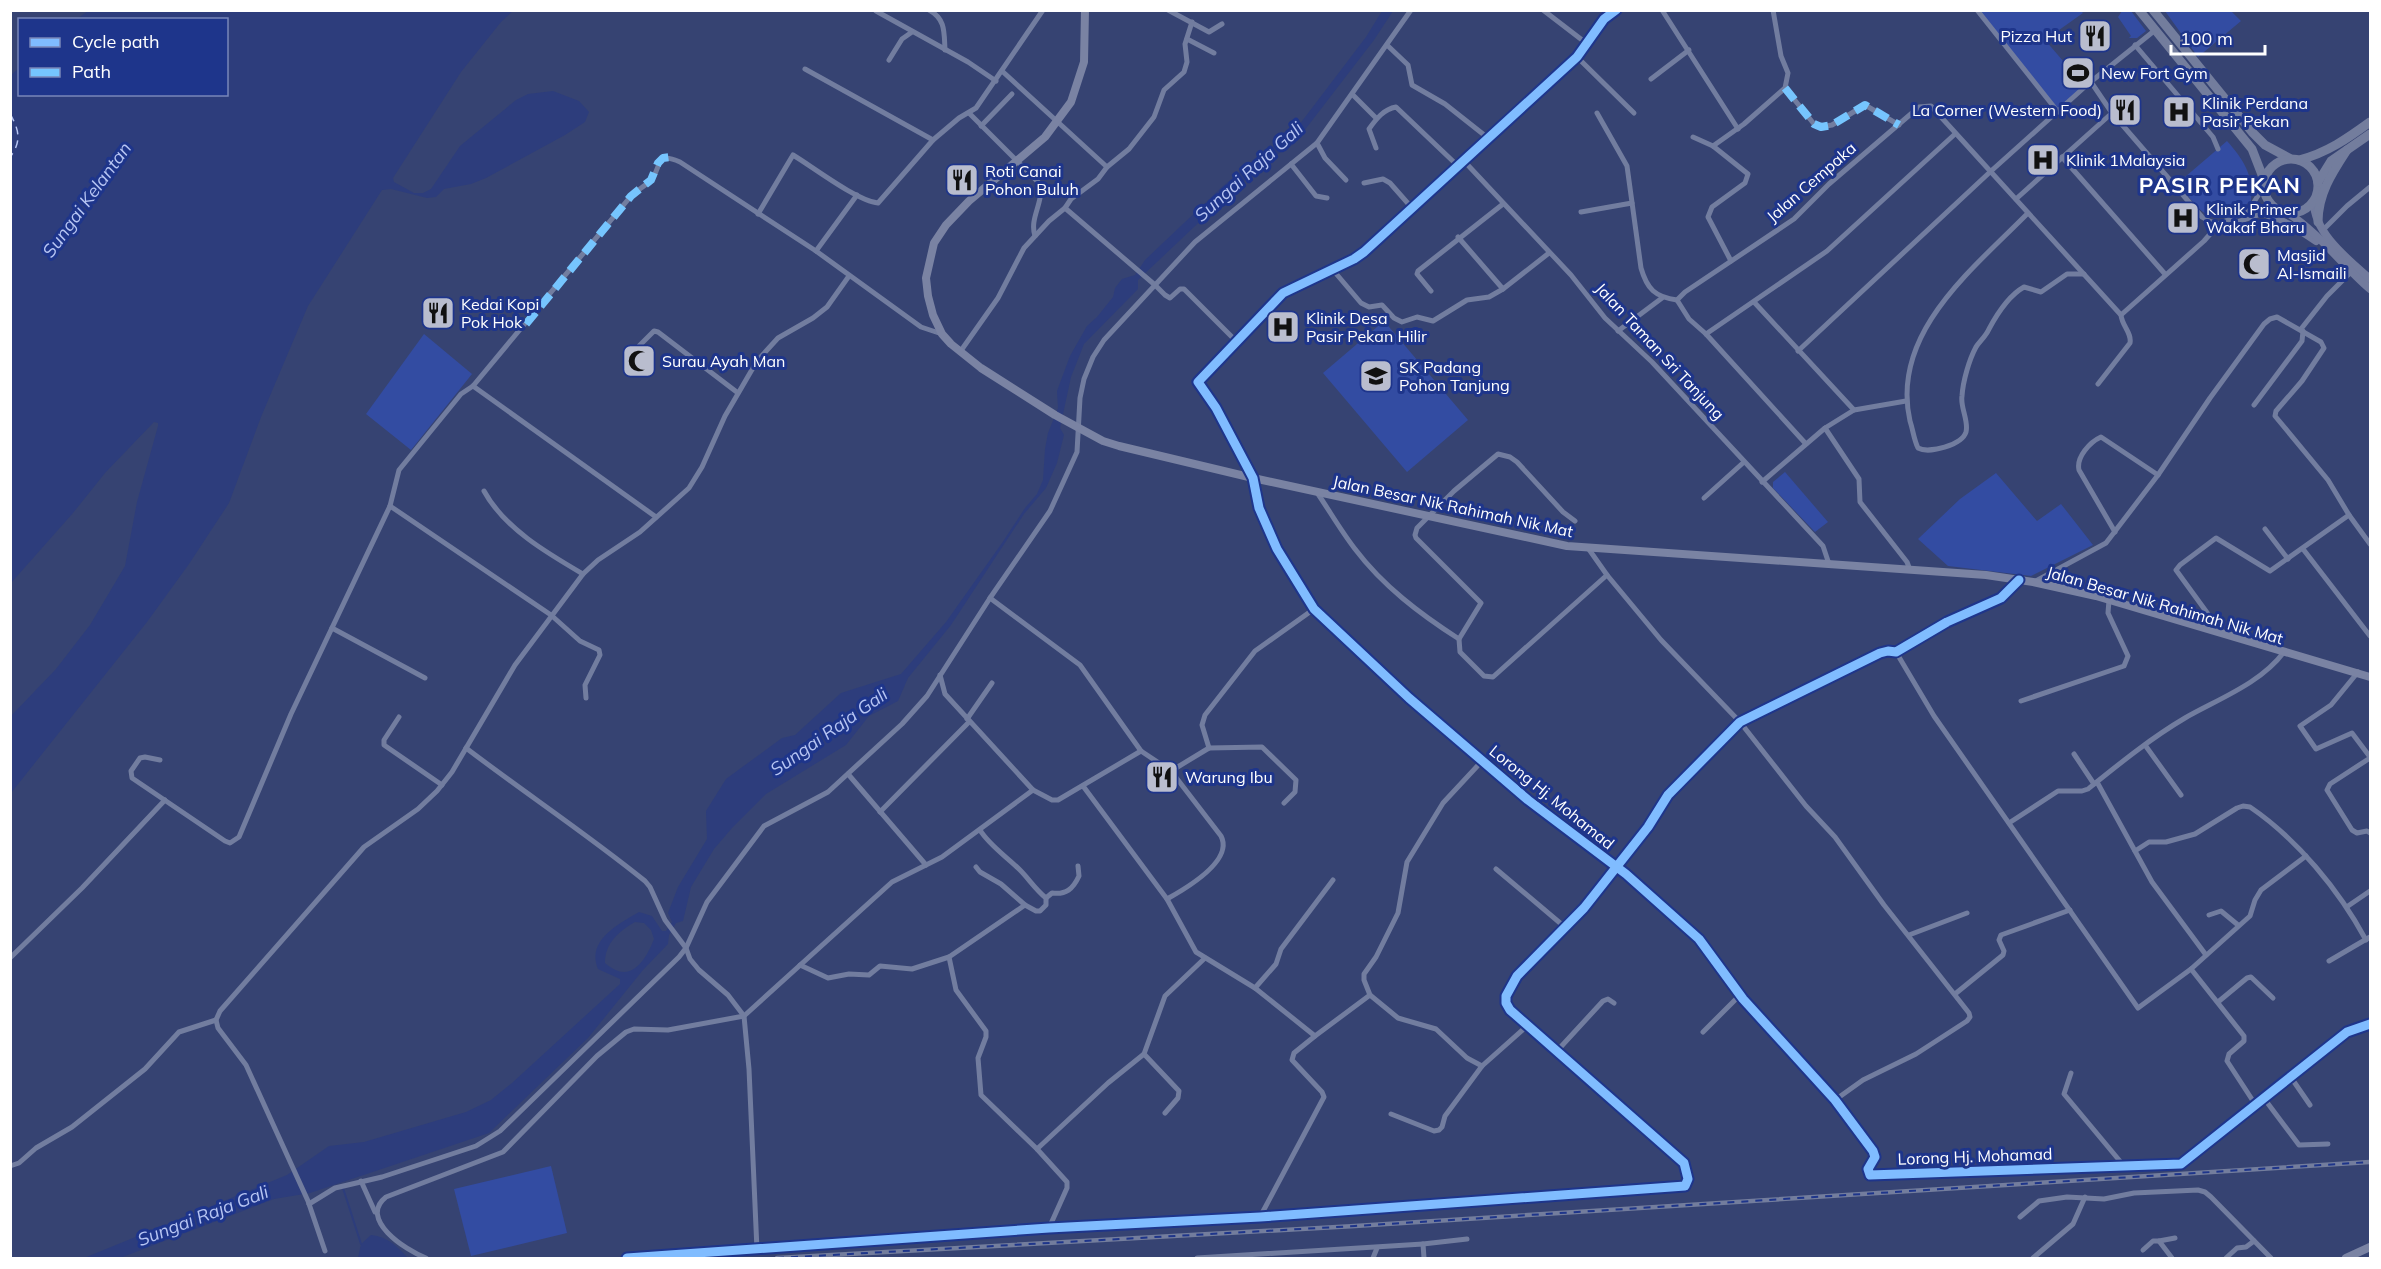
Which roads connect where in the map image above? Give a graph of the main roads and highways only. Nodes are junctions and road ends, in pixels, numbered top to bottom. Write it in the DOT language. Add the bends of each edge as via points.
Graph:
graph roads {
  1 [pos="2139,10"];
  2 [pos="2153,10"];
  3 [pos="2370,122"];
  4 [pos="2370,134"];
  5 [pos="2347,150"];
  6 [pos="2294,159"];
  7 [pos="2318,182"];
  8 [pos="2264,183"];
  9 [pos="2314,201"];
  10 [pos="2262,212"];
  11 [pos="2284,212"];
  12 [pos="2320,226"];
  13 [pos="2341,262"];
  14 [pos="2369,276"];
  15 [pos="2370,290"];
  1 -- 8 [label="highway" via="2252,149"];
  2 -- 6 [label="highway" via="2252,132 2265,145"];
  3 -- 6 [label="highway" via="2317,156"];
  4 -- 5 [label="highway"];
  5 -- 7 [label="highway" via="2331,161"];
  5 -- 12 [label="highway" via="2328,178 2320,204"];
  6 -- 7 [label="highway" via="2312,168"];
  6 -- 8 [label="highway" via="2273,165"];
  7 -- 9 [label="highway"];
  8 -- 11 [label="highway" via="2270,203"];
  9 -- 11 [label="highway" via="2303,211"];
  9 -- 12 [label="main road" via="2313,210"];
  10 -- 13 [label="main road" via="2306,233"];
  11 -- 13 [label="main road" via="2310,228"];
  12 -- 14 [label="main road"];
  13 -- 15 [label="main road"];
}
